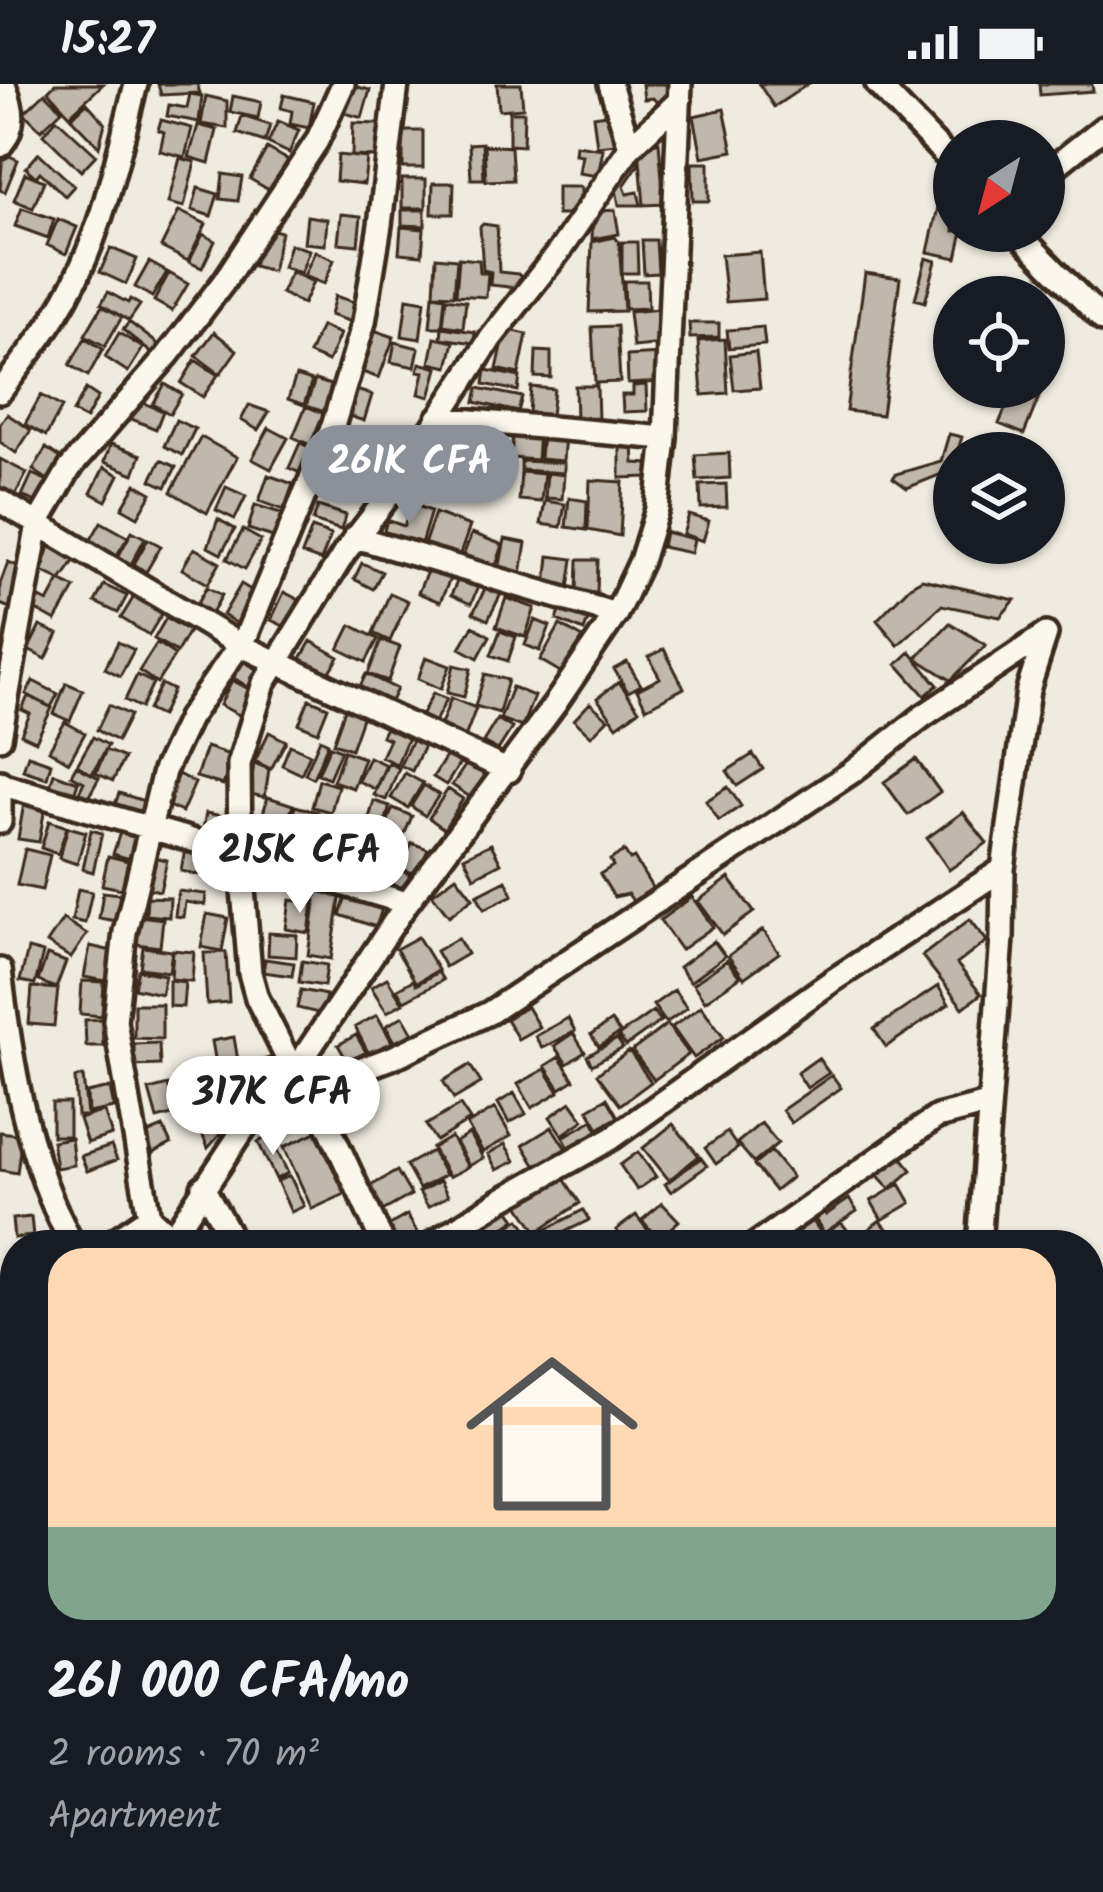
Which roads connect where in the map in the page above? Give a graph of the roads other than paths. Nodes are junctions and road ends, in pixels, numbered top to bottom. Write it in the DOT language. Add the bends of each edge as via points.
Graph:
graph roads {
  1 [pos="4,84"];
  2 [pos="136,84"];
  3 [pos="343,84"];
  4 [pos="397,84"];
  5 [pos="610,84"];
  6 [pos="877,84"];
  7 [pos="680,92"];
  8 [pos="1103,128"];
  9 [pos="933,142"];
  10 [pos="0,146"];
  11 [pos="630,146"];
  12 [pos="1065,158"];
  13 [pos="1037,252"];
  14 [pos="1103,320"];
  15 [pos="0,392"];
  16 [pos="438,418"];
  17 [pos="665,438"];
  18 [pos="0,501"];
  19 [pos="38,524"];
  20 [pos="356,537"];
  21 [pos="616,614"];
  22 [pos="240,645"];
  23 [pos="274,662"];
  24 [pos="0,738"];
  25 [pos="508,771"];
  26 [pos="0,784"];
  27 [pos="0,822"];
  28 [pos="150,829"];
  29 [pos="240,853"];
  30 [pos="1004,869"];
  31 [pos="407,903"];
  32 [pos="0,970"];
  33 [pos="294,1072"];
  34 [pos="311,1088"];
  35 [pos="987,1103"];
  36 [pos="203,1187"];
  37 [pos="149,1217"];
  38 [pos="65,1230"];
  39 [pos="130,1230"];
  40 [pos="160,1230"];
  41 [pos="176,1230"];
  42 [pos="227,1230"];
  43 [pos="377,1230"];
  44 [pos="454,1230"];
  45 [pos="776,1230"];
  46 [pos="980,1230"];
  1 -- 10 [label="street" via="14,115"];
  2 -- 15 [label="street" via="80,267"];
  3 -- 19 [label="street" via="316,141 223,283 70,468"];
  4 -- 22 [label="street" via="364,322 334,423"];
  5 -- 11 [label="street"];
  6 -- 9 [label="street"];
  7 -- 11 [label="street"];
  7 -- 17 [label="street"];
  8 -- 12 [label="street"];
  11 -- 16 [label="street"];
  13 -- 14 [label="street"];
  16 -- 17 [label="street"];
  16 -- 20 [label="street"];
  17 -- 21 [label="street" via="657,509"];
  18 -- 19 [label="street"];
  19 -- 22 [label="street"];
  19 -- 24 [label="street"];
  20 -- 21 [label="street"];
  20 -- 23 [label="street"];
  21 -- 25 [label="street"];
  22 -- 23 [label="street"];
  22 -- 28 [label="street" via="164,771"];
  23 -- 25 [label="street"];
  23 -- 29 [label="street" via="239,764"];
  25 -- 31 [label="street"];
  26 -- 27 [label="street"];
  26 -- 28 [label="street"];
  28 -- 29 [label="street"];
  28 -- 37 [label="street" via="125,932 115,1021"];
  29 -- 31 [label="street"];
  29 -- 33 [label="street" via="250,973"];
  30 -- 34 [label="street" via="1028,690 1046,634 489,1013"];
  30 -- 35 [label="street"];
  30 -- 44 [label="street" via="612,1138"];
  31 -- 33 [label="street"];
  32 -- 38 [label="street" via="37,1164"];
  33 -- 34 [label="street"];
  33 -- 36 [label="street"];
  34 -- 43 [label="street"];
  35 -- 45 [label="street" via="937,1118"];
  35 -- 46 [label="street"];
  36 -- 41 [label="street"];
  36 -- 42 [label="street"];
  37 -- 39 [label="street"];
  37 -- 40 [label="street"];
}
